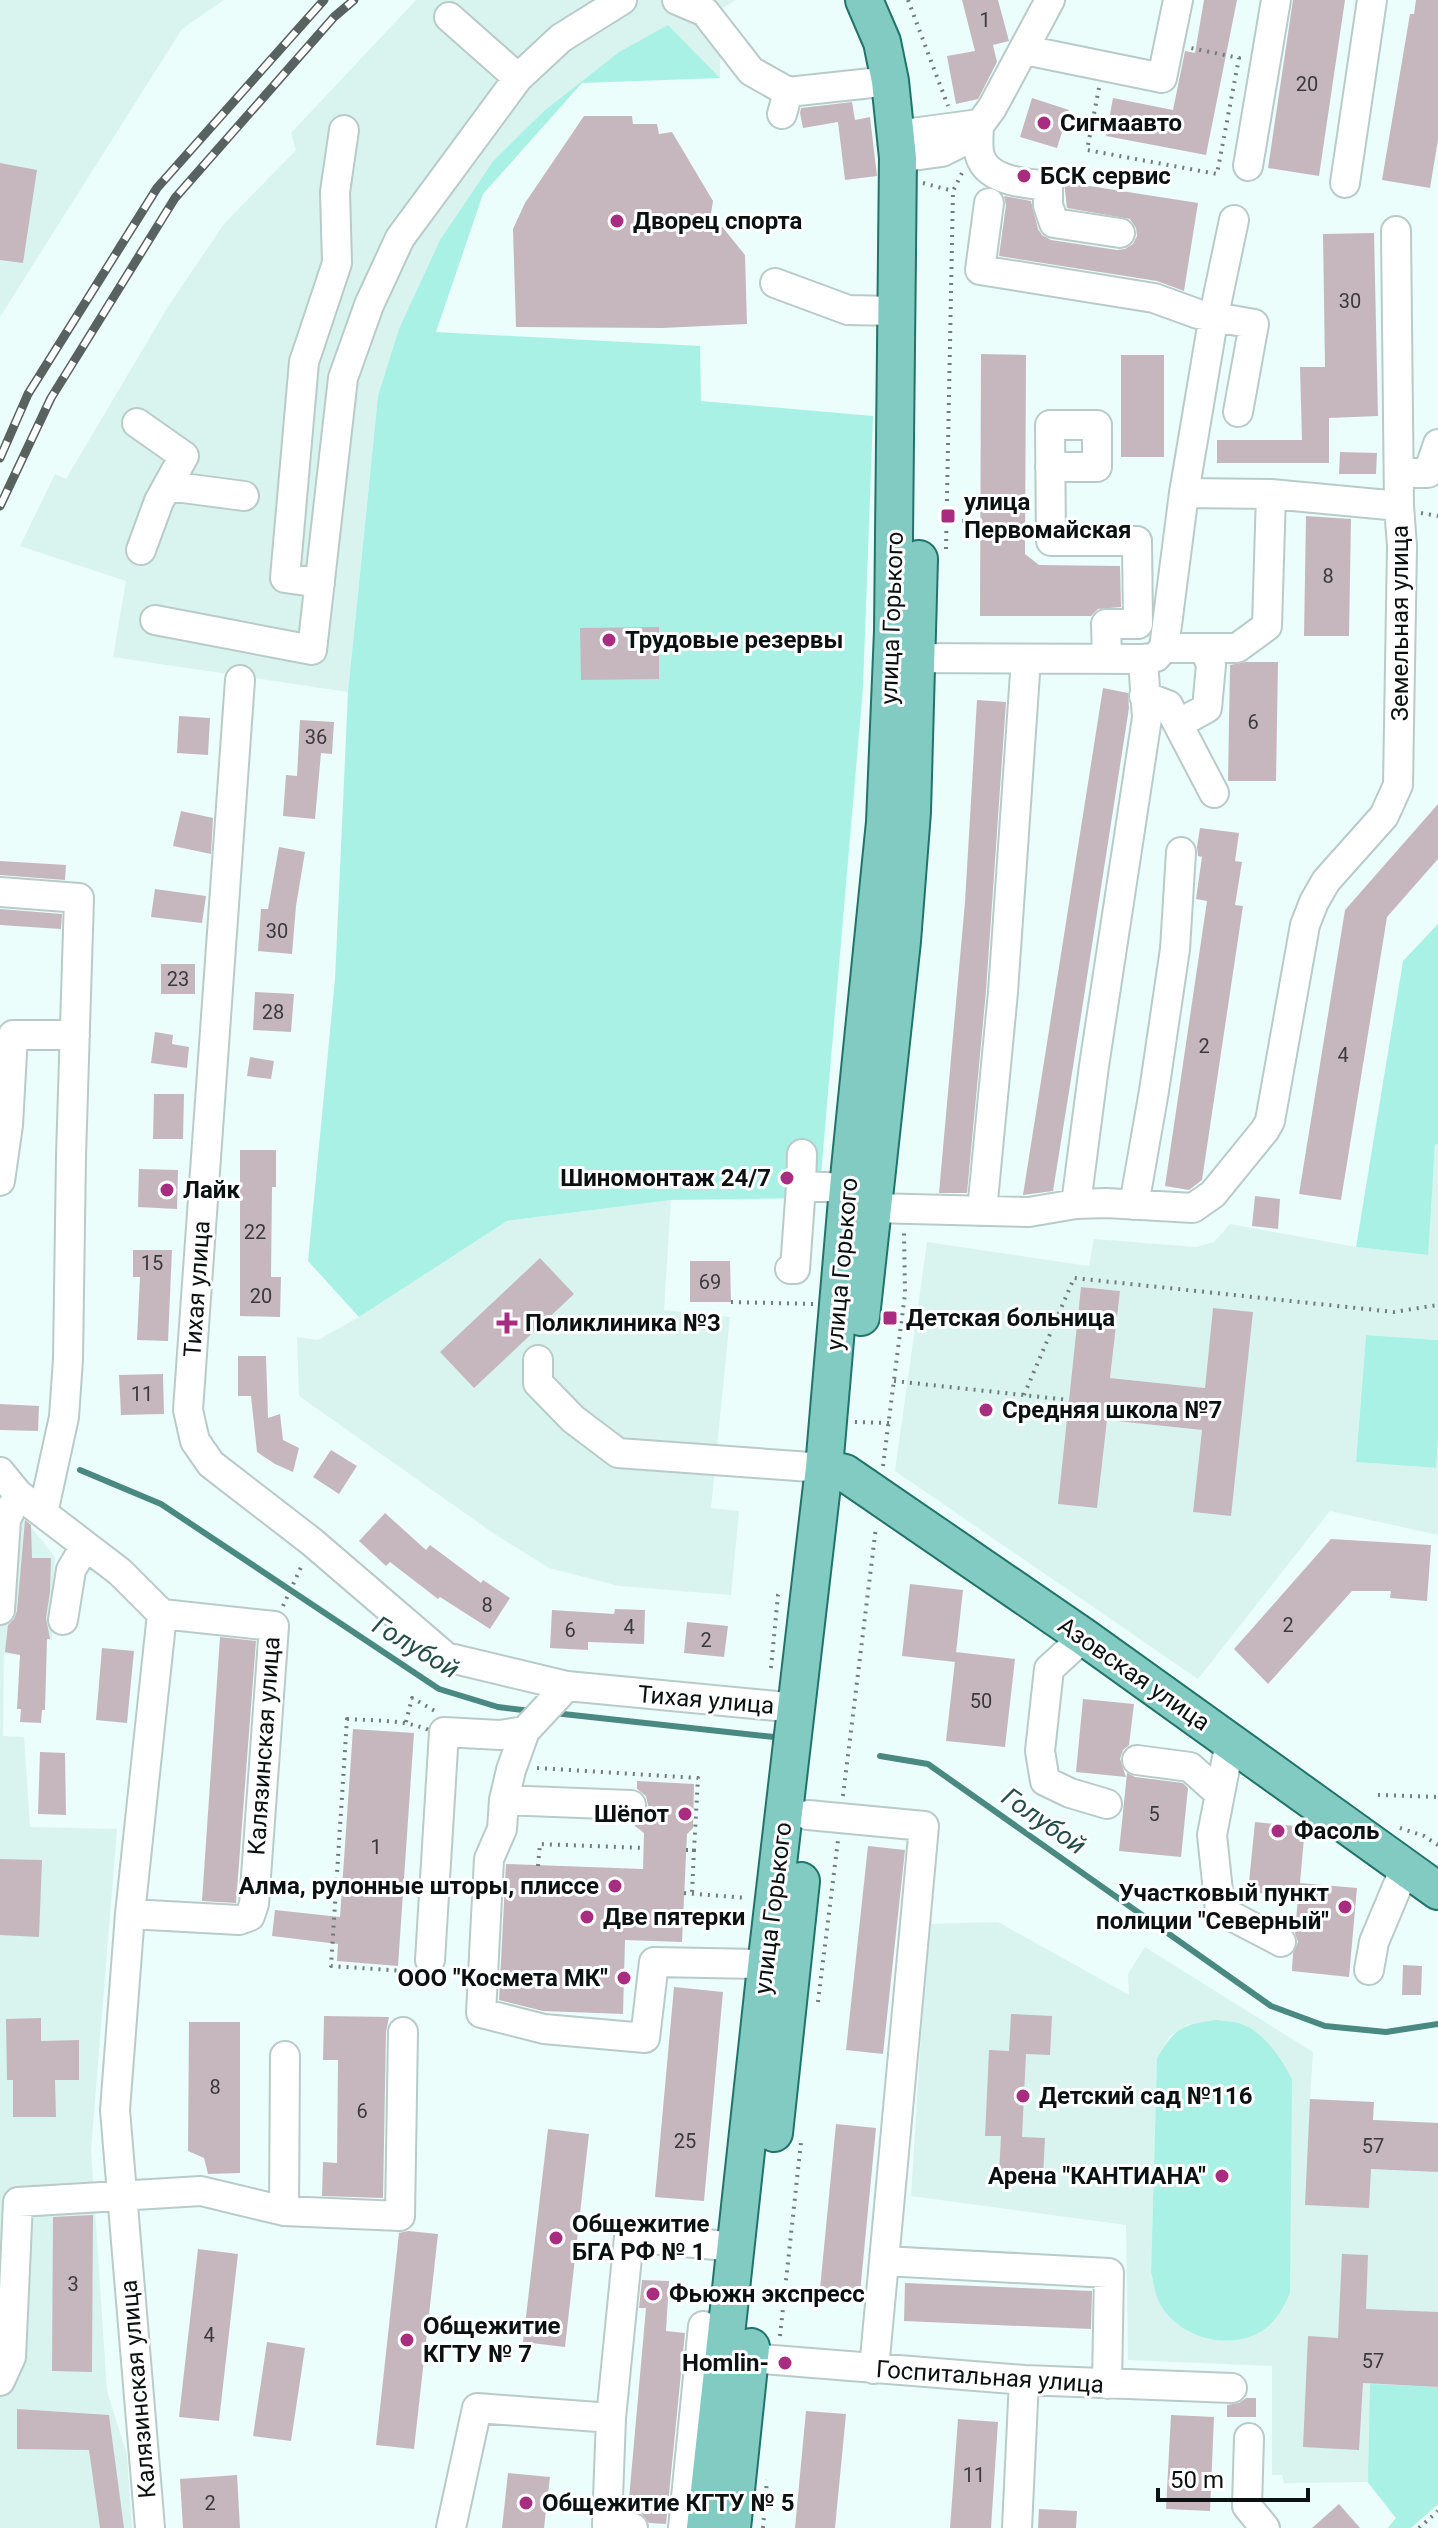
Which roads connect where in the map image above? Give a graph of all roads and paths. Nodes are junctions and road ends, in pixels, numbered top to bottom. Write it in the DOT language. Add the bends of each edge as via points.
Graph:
graph roads {
  1 [pos="622,0"];
  2 [pos="677,0"];
  3 [pos="864,0"];
  4 [pos="1050,0"];
  5 [pos="1178,0"];
  6 [pos="1276,0"];
  7 [pos="1372,0"];
  8 [pos="449,17"];
  9 [pos="899,19"];
  10 [pos="1169,44"];
  11 [pos="1025,50"];
  12 [pos="1103,66"];
  13 [pos="518,78"];
  14 [pos="890,81"];
  15 [pos="344,130"];
  16 [pos="964,132"];
  17 [pos="908,145"];
  18 [pos="1248,166"];
  19 [pos="1345,183"];
  20 [pos="989,203"];
  21 [pos="1234,220"];
  22 [pos="1396,231"];
  23 [pos="1120,233"];
  24 [pos="775,283"];
  25 [pos="896,311"];
  26 [pos="1214,315"];
  27 [pos="1238,412"];
  28 [pos="137,423"];
  29 [pos="1438,444"];
  30 [pos="1050,467"];
  31 [pos="1399,473"];
  32 [pos="168,486"];
  33 [pos="1184,493"];
  34 [pos="1271,494"];
  35 [pos="244,496"];
  36 [pos="1399,506"];
  37 [pos="946,521"];
  38 [pos="980,521"];
  39 [pos="141,550"];
  40 [pos="946,550"];
  41 [pos="320,583"];
  42 [pos="155,620"];
  43 [pos="1204,648"];
  44 [pos="1154,654"];
  45 [pos="904,658"];
  46 [pos="1026,659"];
  47 [pos="1107,659"];
  48 [pos="240,680"];
  49 [pos="1146,707"];
  50 [pos="1178,724"];
  51 [pos="1214,793"];
  52 [pos="1181,852"];
  53 [pos="0,892"];
  54 [pos="75,1035"];
  55 [pos="802,1154"];
  56 [pos="0,1181"];
  57 [pos="801,1186"];
  58 [pos="861,1198"];
  59 [pos="1076,1204"];
  60 [pos="1134,1205"];
  61 [pos="982,1211"];
  62 [pos="790,1269"];
  63 [pos="731,1302"];
  64 [pos="824,1304"];
  65 [pos="1438,1305"];
  66 [pos="538,1360"];
  67 [pos="894,1381"];
  68 [pos="1024,1395"];
  69 [pos="1069,1400"];
  70 [pos="834,1471"];
  71 [pos="0,1472"];
  72 [pos="18,1494"];
  73 [pos="879,1497"];
  74 [pos="43,1513"];
  75 [pos="312,1542"];
  76 [pos="85,1546"];
  77 [pos="0,1610"];
  78 [pos="162,1614"];
  79 [pos="63,1620"];
  80 [pos="274,1626"];
  81 [pos="1084,1637"];
  82 [pos="562,1690"];
  83 [pos="797,1708"];
  84 [pos="406,1722"];
  85 [pos="525,1731"];
  86 [pos="1230,1742"];
  87 [pos="1137,1760"];
  88 [pos="1220,1794"];
  89 [pos="1378,1795"];
  90 [pos="1438,1797"];
  91 [pos="504,1800"];
  92 [pos="1107,1804"];
  93 [pos="631,1805"];
  94 [pos="824,1817"];
  95 [pos="644,1848"];
  96 [pos="686,1850"];
  97 [pos="538,1866"];
  98 [pos="1405,1868"];
  99 [pos="1438,1891"];
  100 [pos="684,1893"];
  101 [pos="692,1893"];
  102 [pos="753,1898"];
  103 [pos="130,1914"];
  104 [pos="1281,1942"];
  105 [pos="430,1960"];
  106 [pos="766,1967"];
  107 [pos="1369,1970"];
  108 [pos="818,2002"];
  109 [pos="403,2032"];
  110 [pos="285,2056"];
  111 [pos="802,2140"];
  112 [pos="120,2195"];
  113 [pos="284,2211"];
  114 [pos="737,2250"];
  115 [pos="884,2261"];
  116 [pos="703,2326"];
  117 [pos="764,2359"];
  118 [pos="874,2369"];
  119 [pos="1024,2380"];
  120 [pos="0,2381"];
  121 [pos="1107,2384"];
  122 [pos="1232,2388"];
  123 [pos="611,2418"];
  124 [pos="1249,2438"];
  125 [pos="768,2467"];
  126 [pos="1438,2511"];
  127 [pos="150,2528"];
  128 [pos="451,2528"];
  129 [pos="633,2528"];
  130 [pos="683,2528"];
  131 [pos="705,2528"];
  132 [pos="732,2528"];
  133 [pos="763,2528"];
  134 [pos="1017,2528"];
  135 [pos="1265,2528"];
  136 [pos="1419,2528"];
  1 -- 13 [label="street" via="561,38"];
  2 -- 14 [label="street" via="705,12 751,71 785,103"];
  3 -- 9 [label="main road, улица Горького"];
  4 -- 11 [label="street"];
  5 -- 10 [label="street"];
  6 -- 18 [label="street"];
  7 -- 19 [label="street"];
  8 -- 13 [label="street"];
  9 -- 14 [label="main road, улица Горького"];
  9 -- 16 [label="path"];
  9 -- 17 [label="main road, улица Горького" via="915,88"];
  10 -- 12 [label="street" via="1162,78"];
  10 -- 12 [label="path" via="1239,58 1217,174 1087,150"];
  11 -- 12 [label="street"];
  11 -- 16 [label="street" via="992,108"];
  13 -- 41 [label="street" via="400,238 369,305 343,378"];
  14 -- 17 [label="main road, улица Горького"];
  15 -- 41 [label="street" via="335,192 337,263 304,362 285,578"];
  16 -- 17 [label="street" via="942,152"];
  16 -- 23 [label="street" via="983,163 1004,180 1048,186 1054,223"];
  16 -- 37 [label="path" via="963,170 953,191"];
  17 -- 25 [label="main road, улица Горького"];
  17 -- 45 [label="main road, улица Горького"];
  20 -- 26 [label="street" via="980,270 1155,293 1198,314"];
  21 -- 26 [label="street"];
  22 -- 31 [label="street"];
  24 -- 25 [label="street" via="848,310"];
  25 -- 45 [label="main road, улица Горького"];
  26 -- 27 [label="street" via="1254,324"];
  26 -- 33 [label="street"];
  28 -- 32 [label="street" via="184,456"];
  29 -- 31 [label="street" via="1428,473"];
  30 -- 47 [label="street" via="1051,541 1137,541 1138,624 1106,624"];
  31 -- 36 [label="street"];
  32 -- 35 [label="street"];
  32 -- 39 [label="street"];
  33 -- 34 [label="street, Земельная улица"];
  33 -- 44 [label="street"];
  34 -- 36 [label="street, Земельная улица"];
  34 -- 43 [label="street" via="1267,626 1237,648"];
  36 -- 60 [label="street, Земельная улица" via="1398,785 1384,816 1326,881 1309,913 1265,1130 1213,1194 1193,1208"];
  37 -- 38 [label="path"];
  37 -- 40 [label="path"];
  41 -- 42 [label="street" via="312,650"];
  43 -- 44 [label="street"];
  43 -- 50 [label="street" via="1211,665 1207,708"];
  44 -- 47 [label="street"];
  44 -- 49 [label="street"];
  45 -- 46 [label="street"];
  45 -- 58 [label="main road, улица Горького" via="912,812 903,927"];
  46 -- 47 [label="street"];
  46 -- 61 [label="street"];
  48 -- 75 [label="street, Тихая улица" via="188,1410 195,1441 211,1464"];
  49 -- 50 [label="street" via="1168,705"];
  49 -- 59 [label="street"];
  50 -- 51 [label="street"];
  52 -- 60 [label="street" via="1175,949"];
  53 -- 54 [label="street" via="79,898"];
  54 -- 56 [label="street" via="13,1035"];
  54 -- 74 [label="street" via="68,1359 64,1417"];
  55 -- 57 [label="street"];
  57 -- 58 [label="street, Земельная улица"];
  57 -- 62 [label="street" via="795,1269"];
  58 -- 61 [label="street, Земельная улица"];
  58 -- 70 [label="main road, улица Горького"];
  59 -- 60 [label="street, Земельная улица"];
  59 -- 61 [label="street, Земельная улица" via="1029,1212"];
  63 -- 64 [label="path"];
  65 -- 68 [label="path" via="1394,1312 1074,1278"];
  66 -- 70 [label="street" via="538,1383 573,1419 618,1453"];
  67 -- 68 [label="path"];
  68 -- 69 [label="path"];
  70 -- 73 [label="main road, Азовская улица"];
  70 -- 83 [label="main road, улица Горького"];
  70 -- 94 [label="main road, улица Горького"];
  71 -- 72 [label="street"];
  72 -- 74 [label="street"];
  72 -- 77 [label="street" via="6,1520"];
  73 -- 81 [label="main road, Азовская улица"];
  73 -- 94 [label="path"];
  74 -- 76 [label="street"];
  75 -- 80 [label="path"];
  75 -- 82 [label="street, Тихая улица" via="446,1657"];
  76 -- 78 [label="street"];
  76 -- 79 [label="street" via="71,1570"];
  78 -- 80 [label="street, Калязинская улица"];
  78 -- 103 [label="street, Калязинская улица"];
  80 -- 103 [label="street, Калязинская улица" via="250,1916 239,1920"];
  81 -- 86 [label="main road, Азовская улица"];
  81 -- 92 [label="street" via="1049,1669 1040,1751 1045,1781"];
  82 -- 83 [label="street, Тихая улица"];
  82 -- 85 [label="street"];
  83 -- 106 [label="main road, улица Горького"];
  84 -- 84 [label="path" via="435,1733 419,1972 331,1966 347,1719"];
  85 -- 91 [label="street"];
  85 -- 105 [label="street" via="444,1732"];
  86 -- 88 [label="street"];
  86 -- 98 [label="main road, Азовская улица"];
  87 -- 88 [label="street" via="1190,1767"];
  88 -- 104 [label="street" via="1212,1835 1220,1910"];
  89 -- 90 [label="path"];
  91 -- 93 [label="street"];
  91 -- 106 [label="street" via="502,1829 489,1859 481,2013 544,2029 645,2038 654,1962"];
  94 -- 108 [label="path"];
  94 -- 115 [label="street" via="924,1826"];
  94 -- 117 [label="main road, улица Горького"];
  95 -- 97 [label="path" via="540,1844"];
  96 -- 101 [label="path" via="694,1850"];
  98 -- 99 [label="main road, Азовская улица"];
  98 -- 107 [label="street" via="1374,1942"];
  100 -- 101 [label="path"];
  101 -- 102 [label="path"];
  103 -- 112 [label="street, Калязинская улица" via="115,2110"];
  106 -- 114 [label="main road, улица Горького"];
  109 -- 113 [label="street" via="400,2216"];
  110 -- 113 [label="street"];
  111 -- 117 [label="path"];
  112 -- 113 [label="street" via="201,2191"];
  112 -- 120 [label="street" via="18,2202 11,2357"];
  112 -- 127 [label="street, Калязинская улица"];
  114 -- 123 [label="street" via="629,2237"];
  114 -- 131 [label="main road, улица Горького"];
  115 -- 118 [label="street"];
  115 -- 121 [label="street" via="1109,2273"];
  116 -- 130 [label="street"];
  117 -- 118 [label="street, Госпитальная улица"];
  117 -- 132 [label="main road, улица Горького"];
  118 -- 119 [label="street, Госпитальная улица"];
  119 -- 121 [label="street, Госпитальная улица"];
  119 -- 134 [label="street"];
  121 -- 122 [label="street, Госпитальная улица"];
  123 -- 128 [label="street" via="477,2408"];
  123 -- 129 [label="street" via="607,2525"];
  124 -- 135 [label="street" via="1247,2506"];
  125 -- 133 [label="path"];
  126 -- 136 [label="path"];
}
